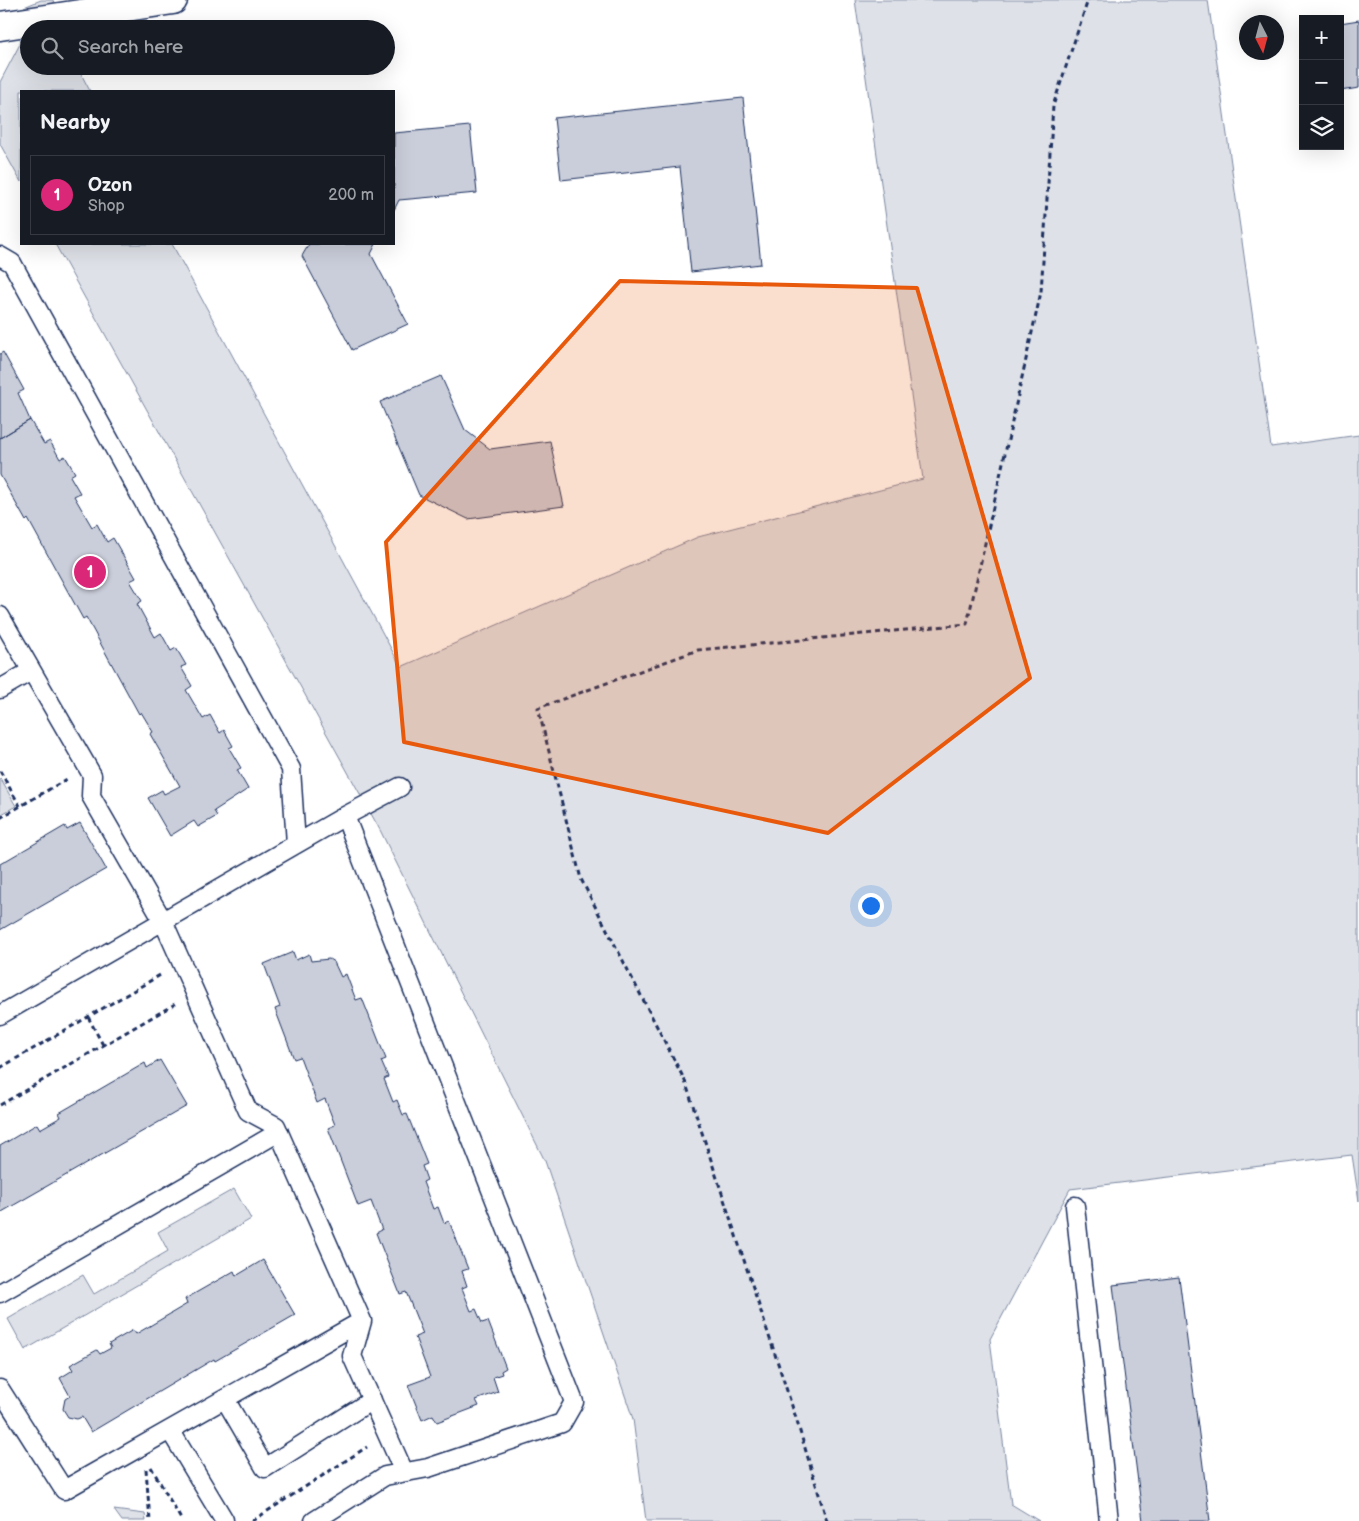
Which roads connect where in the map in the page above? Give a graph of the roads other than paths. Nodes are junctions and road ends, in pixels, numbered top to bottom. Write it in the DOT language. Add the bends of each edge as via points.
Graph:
graph roads {
  1 [pos="173,0"];
  2 [pos="40,20"];
  3 [pos="20,23"];
  4 [pos="0,26"];
  5 [pos="0,256"];
  6 [pos="0,616"];
  7 [pos="32,671"];
  8 [pos="0,689"];
  9 [pos="400,787"];
  10 [pos="345,816"];
  11 [pos="296,844"];
  12 [pos="163,921"];
  13 [pos="0,1015"];
  14 [pos="279,1132"];
  15 [pos="1075,1206"];
  16 [pos="0,1293"];
  17 [pos="362,1321"];
  18 [pos="0,1389"];
  19 [pos="224,1399"];
  20 [pos="372,1400"];
  21 [pos="170,1430"];
  22 [pos="404,1472"];
  23 [pos="224,1520"];
  24 [pos="314,1521"];
  25 [pos="1109,1521"];
  1 -- 2 [label="street"];
  3 -- 4 [label="street"];
  5 -- 11 [label="lane" via="12,263 291,768"];
  6 -- 7 [label="lane"];
  7 -- 8 [label="lane"];
  7 -- 12 [label="lane" via="92,775 91,796"];
  9 -- 10 [label="lane"];
  10 -- 11 [label="lane"];
  10 -- 22 [label="lane" via="574,1402 562,1423 428,1468"];
  11 -- 12 [label="lane"];
  12 -- 13 [label="lane"];
  12 -- 14 [label="lane" via="248,1111 276,1126"];
  14 -- 16 [label="lane"];
  14 -- 17 [label="lane"];
  15 -- 25 [label="lane"];
  17 -- 19 [label="lane"];
  17 -- 20 [label="lane" via="352,1356"];
  18 -- 21 [label="lane" via="64,1490 144,1451"];
  19 -- 20 [label="lane" via="266,1468"];
  19 -- 21 [label="lane"];
  20 -- 22 [label="lane"];
  21 -- 23 [label="lane"];
  22 -- 24 [label="lane" via="385,1476"];
}
